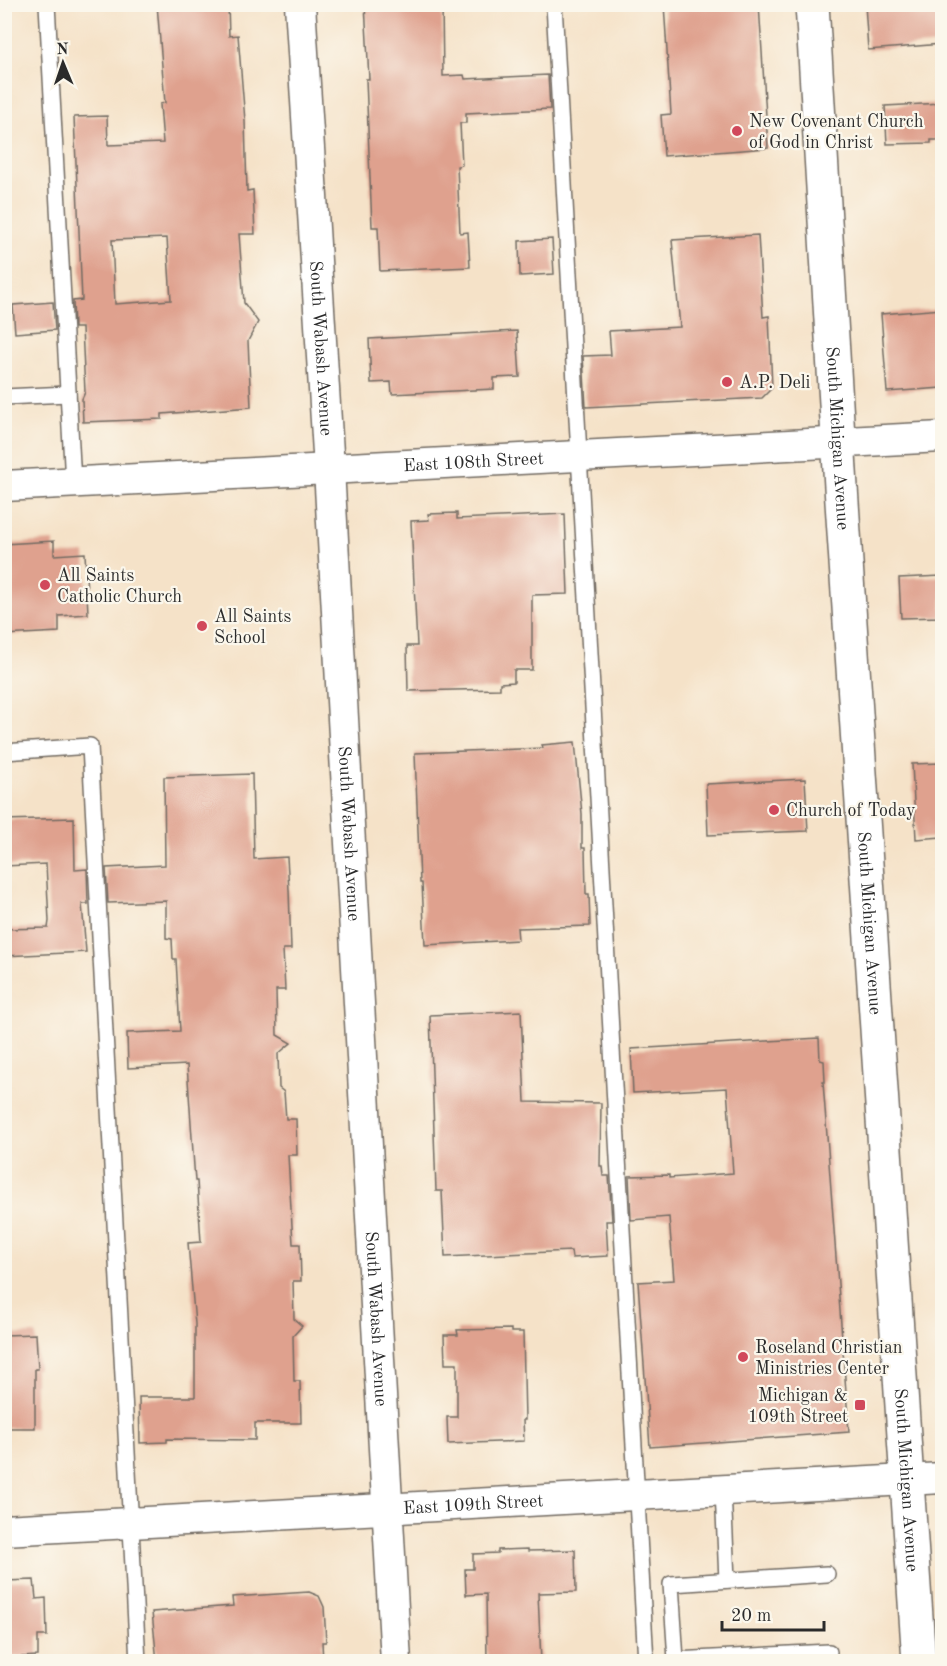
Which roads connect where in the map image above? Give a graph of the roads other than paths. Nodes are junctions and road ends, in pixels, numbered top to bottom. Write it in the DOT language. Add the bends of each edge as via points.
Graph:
graph roads {
  1 [pos="47,4"];
  2 [pos="300,4"];
  3 [pos="554,4"];
  4 [pos="812,4"];
  5 [pos="68,394"];
  6 [pos="4,397"];
  7 [pos="942,438"];
  8 [pos="838,443"];
  9 [pos="579,456"];
  10 [pos="329,469"];
  11 [pos="73,483"];
  12 [pos="4,486"];
  13 [pos="4,752"];
  14 [pos="942,1478"];
  15 [pos="906,1480"];
  16 [pos="723,1490"];
  17 [pos="636,1495"];
  18 [pos="387,1509"];
  19 [pos="130,1523"];
  20 [pos="4,1530"];
  21 [pos="828,1574"];
  22 [pos="727,1580"];
  23 [pos="828,1652"];
  24 [pos="138,1662"];
  25 [pos="396,1662"];
  26 [pos="646,1662"];
  27 [pos="919,1662"];
  1 -- 5 [label="lane"];
  2 -- 10 [label="street, South Wabash Avenue"];
  3 -- 9 [label="lane"];
  4 -- 8 [label="main road, South Michigan Avenue"];
  5 -- 6 [label="lane"];
  5 -- 11 [label="lane"];
  7 -- 8 [label="street, East 108th Street"];
  8 -- 9 [label="street, East 108th Street"];
  8 -- 15 [label="main road, South Michigan Avenue"];
  9 -- 10 [label="street, East 108th Street"];
  9 -- 17 [label="lane"];
  10 -- 11 [label="street, East 108th Street"];
  10 -- 18 [label="street, South Wabash Avenue"];
  11 -- 12 [label="street, East 108th Street"];
  13 -- 19 [label="lane" via="90,746"];
  14 -- 15 [label="street, East 109th Street"];
  15 -- 16 [label="street, East 109th Street"];
  15 -- 27 [label="main road, South Michigan Avenue"];
  16 -- 17 [label="street, East 109th Street"];
  16 -- 22 [label="lane"];
  17 -- 18 [label="street, East 109th Street"];
  17 -- 26 [label="lane"];
  18 -- 19 [label="street, East 109th Street"];
  18 -- 25 [label="street, South Wabash Avenue"];
  19 -- 20 [label="street, East 109th Street"];
  19 -- 24 [label="lane"];
  21 -- 22 [label="lane"];
  22 -- 23 [label="lane" via="671,1584 676,1660"];
}
